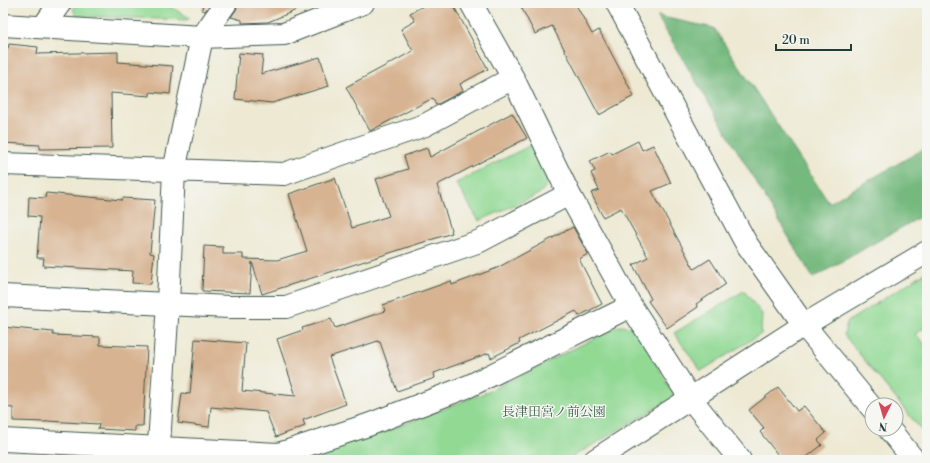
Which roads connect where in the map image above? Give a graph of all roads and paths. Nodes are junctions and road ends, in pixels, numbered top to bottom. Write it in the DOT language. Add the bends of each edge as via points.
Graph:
graph roads {
  1 [pos="60,3"];
  2 [pos="226,3"];
  3 [pos="363,3"];
  4 [pos="471,3"];
  5 [pos="617,3"];
  6 [pos="3,25"];
  7 [pos="43,27"];
  8 [pos="202,37"];
  9 [pos="513,78"];
  10 [pos="3,164"];
  11 [pos="174,171"];
  12 [pos="569,194"];
  13 [pos="927,252"];
  14 [pos="3,296"];
  15 [pos="168,303"];
  16 [pos="632,306"];
  17 [pos="804,325"];
  18 [pos="864,398"];
  19 [pos="691,399"];
  20 [pos="895,437"];
  21 [pos="3,440"];
  22 [pos="158,454"];
  23 [pos="595,460"];
  24 [pos="740,460"];
  25 [pos="914,460"];
  1 -- 7 [label="street"];
  2 -- 8 [label="street"];
  3 -- 8 [label="street" via="284,34"];
  4 -- 9 [label="street"];
  5 -- 17 [label="street" via="746,243"];
  6 -- 7 [label="street"];
  7 -- 8 [label="street"];
  8 -- 11 [label="street"];
  9 -- 11 [label="street" via="425,125 284,174"];
  9 -- 12 [label="street"];
  10 -- 11 [label="street"];
  11 -- 15 [label="street"];
  12 -- 15 [label="street" via="480,241 286,307"];
  12 -- 16 [label="street"];
  13 -- 17 [label="street"];
  14 -- 15 [label="street"];
  15 -- 22 [label="street"];
  16 -- 19 [label="street"];
  16 -- 22 [label="street" via="469,386 368,425 279,454"];
  17 -- 18 [label="street"];
  17 -- 19 [label="street"];
  19 -- 23 [label="street"];
  19 -- 24 [label="street"];
  20 -- 25 [label="street"];
  21 -- 22 [label="street"];
}
